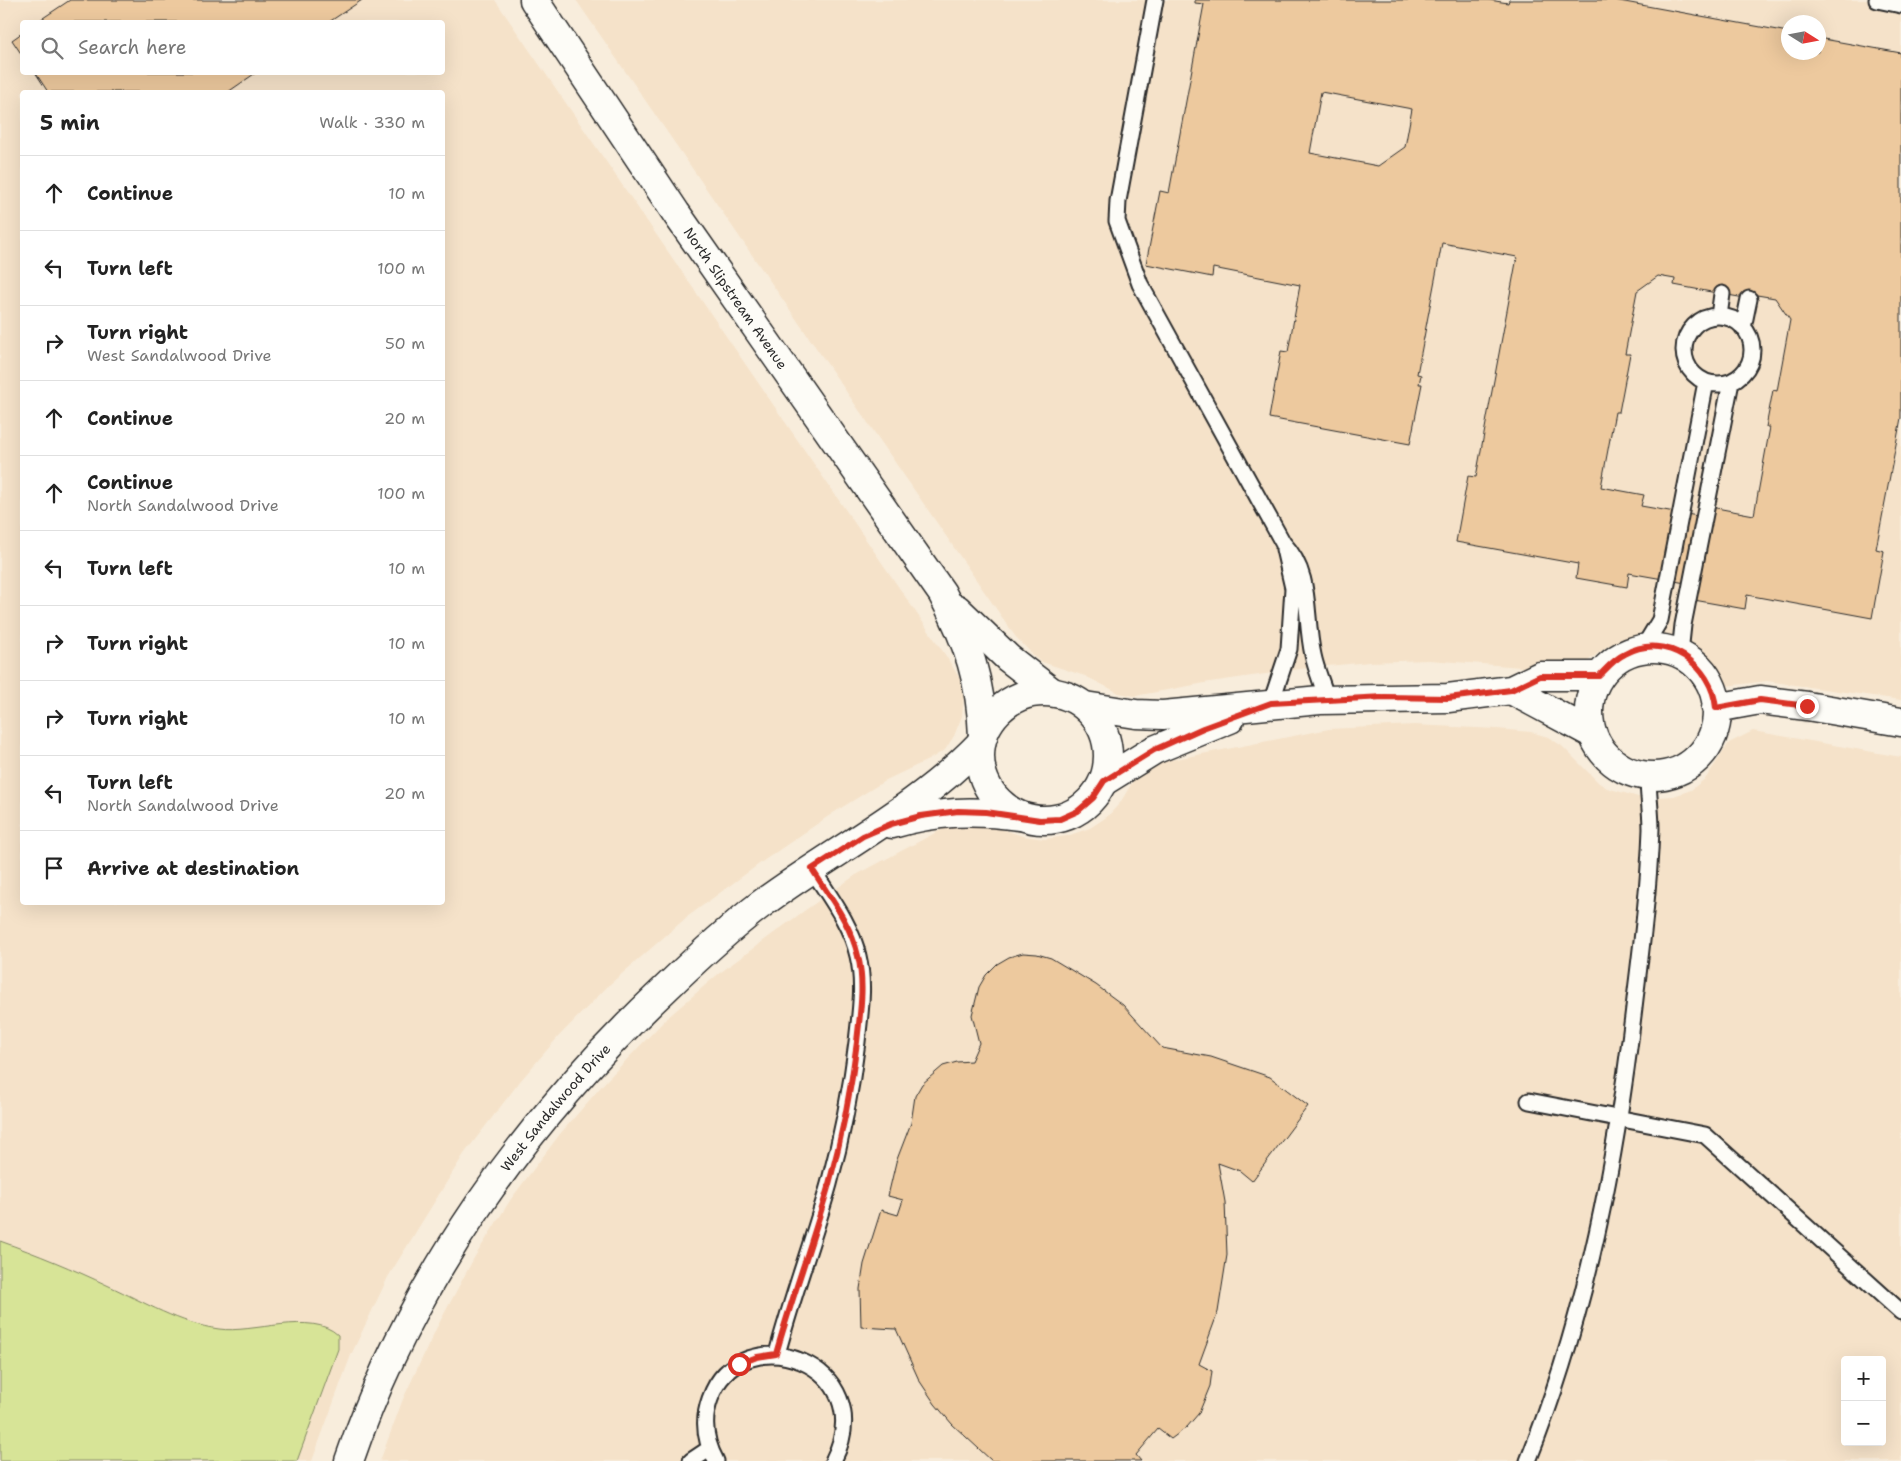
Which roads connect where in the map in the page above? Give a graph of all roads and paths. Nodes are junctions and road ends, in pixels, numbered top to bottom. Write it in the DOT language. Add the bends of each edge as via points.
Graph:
graph roads {
  1 [pos="534,0"];
  2 [pos="1155,0"];
  3 [pos="1877,0"];
  4 [pos="1901,5"];
  5 [pos="1722,294"];
  6 [pos="1749,298"];
  7 [pos="1719,316"];
  8 [pos="1744,328"];
  9 [pos="1706,382"];
  10 [pos="1731,382"];
  11 [pos="1283,543"];
  12 [pos="942,593"];
  13 [pos="1643,648"];
  14 [pos="1680,653"];
  15 [pos="1599,676"];
  16 [pos="1511,690"];
  17 [pos="1052,692"];
  18 [pos="1327,700"];
  19 [pos="1271,703"];
  20 [pos="1085,706"];
  21 [pos="1716,708"];
  22 [pos="1901,722"];
  23 [pos="1592,734"];
  24 [pos="982,740"];
  25 [pos="1648,777"];
  26 [pos="1104,781"];
  27 [pos="1020,816"];
  28 [pos="863,836"];
  29 [pos="812,869"];
  30 [pos="1529,1101"];
  31 [pos="1618,1118"];
  32 [pos="1901,1312"];
  33 [pos="776,1354"];
  34 [pos="712,1455"];
  35 [pos="349,1461"];
  36 [pos="691,1461"];
  37 [pos="833,1461"];
  38 [pos="1528,1461"];
  1 -- 12 [label="street, North Slipstream Avenue" via="676,213"];
  2 -- 11 [label="lane" via="1118,200 1117,221 1140,284"];
  3 -- 4 [label="lane"];
  5 -- 7 [label="lane"];
  6 -- 8 [label="lane"];
  7 -- 8 [label="lane" via="1730,318"];
  7 -- 9 [label="lane" via="1698,323 1685,340 1686,362"];
  8 -- 10 [label="lane" via="1752,344 1752,356 1741,376"];
  9 -- 10 [label="lane"];
  9 -- 13 [label="lane" via="1660,620"];
  10 -- 14 [label="lane"];
  11 -- 18 [label="lane" via="1295,556 1301,571 1313,656"];
  11 -- 19 [label="lane" via="1293,588 1289,649"];
  12 -- 17 [label="street, North Slipstream Avenue" via="1008,658"];
  12 -- 24 [label="street, North Slipstream Avenue" via="972,660 978,685"];
  13 -- 14 [label="street"];
  13 -- 15 [label="street" via="1626,653"];
  14 -- 21 [label="street" via="1694,662 1707,677"];
  15 -- 16 [label="street" via="1540,676"];
  15 -- 23 [label="street" via="1590,699"];
  16 -- 18 [label="street" via="1448,698"];
  16 -- 23 [label="street"];
  17 -- 20 [label="street" via="1070,696"];
  17 -- 24 [label="street" via="1017,697 991,720"];
  18 -- 19 [label="street"];
  19 -- 20 [label="street" via="1163,715"];
  19 -- 26 [label="street" via="1154,750"];
  20 -- 26 [label="street" via="1099,721 1107,740 1109,761"];
  21 -- 22 [label="street" via="1760,700"];
  21 -- 25 [label="street" via="1712,737 1702,754 1686,767"];
  23 -- 25 [label="street" via="1613,763"];
  24 -- 27 [label="street" via="980,761 984,778 992,794"];
  24 -- 28 [label="street, West Sandalwood Drive" via="938,784"];
  25 -- 31 [label="lane" via="1651,828 1642,943"];
  26 -- 27 [label="street" via="1093,798 1078,811 1060,819"];
  27 -- 28 [label="street, West Sandalwood Drive" via="958,811 921,816"];
  28 -- 29 [label="street, West Sandalwood Drive"];
  29 -- 33 [label="lane" via="850,933 858,954 862,1003 842,1133"];
  29 -- 35 [label="street, West Sandalwood Drive" via="759,906 676,978 581,1075 529,1136 462,1230 415,1308 387,1365"];
  30 -- 31 [label="lane"];
  31 -- 32 [label="lane" via="1705,1135"];
  31 -- 38 [label="lane" via="1598,1233 1579,1308"];
  33 -- 34 [label="lane" via="739,1364 712,1392 706,1410 705,1430"];
  33 -- 37 [label="lane" via="798,1358 817,1369 832,1384 841,1404 844,1425 841,1446"];
  34 -- 36 [label="lane"];
}
